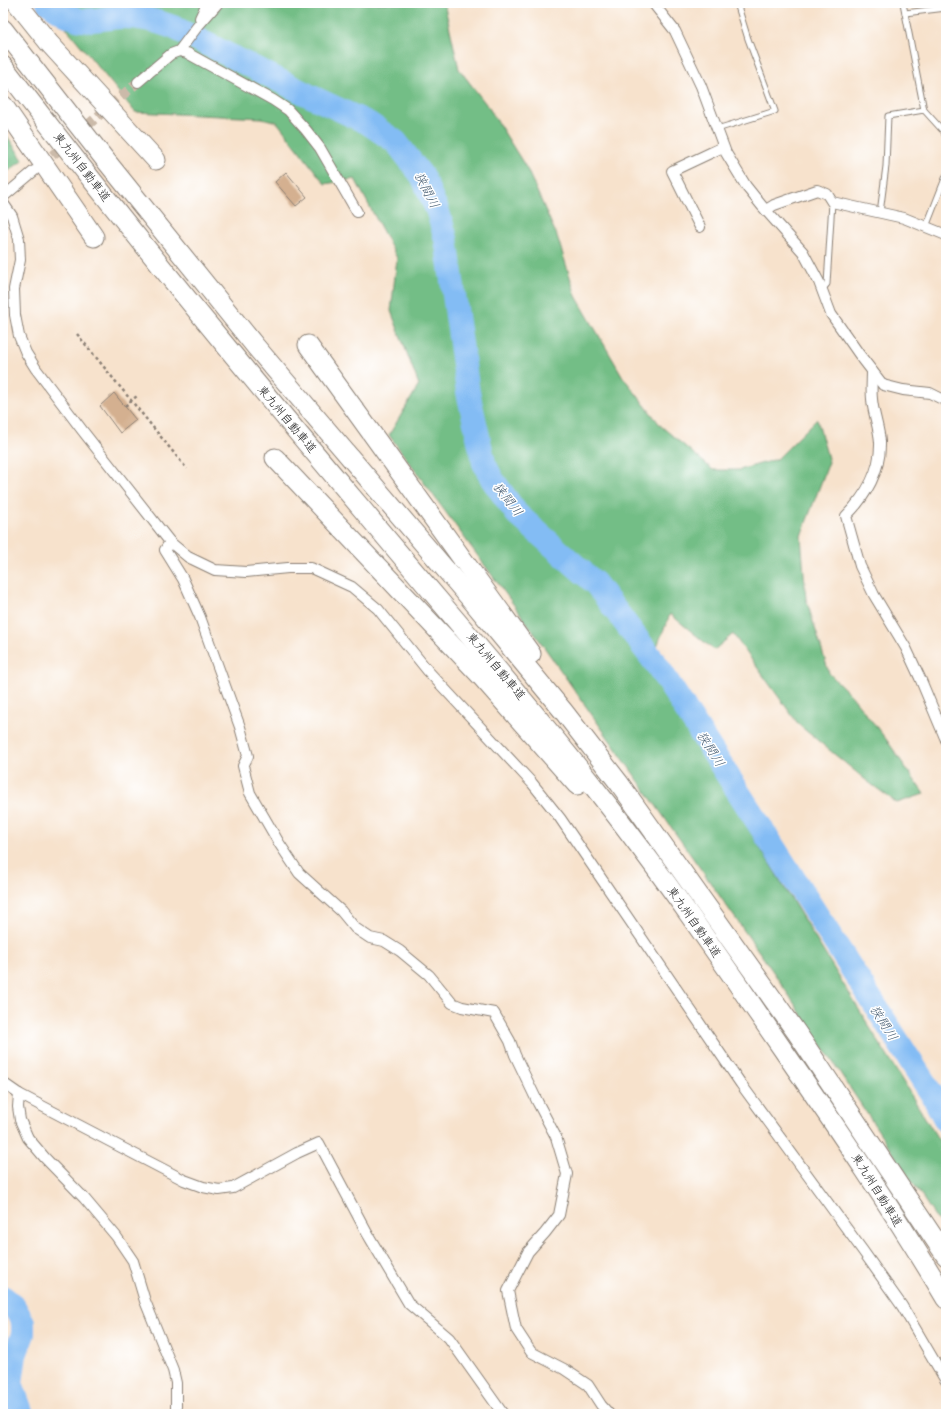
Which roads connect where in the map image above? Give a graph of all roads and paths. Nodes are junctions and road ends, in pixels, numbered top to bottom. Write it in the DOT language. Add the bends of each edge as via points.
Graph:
graph roads {
  1 [pos="17,3"];
  2 [pos="207,3"];
  3 [pos="218,3"];
  4 [pos="653,3"];
  5 [pos="737,3"];
  6 [pos="903,3"];
  7 [pos="946,8"];
  8 [pos="904,13"];
  9 [pos="197,27"];
  10 [pos="3,29"];
  11 [pos="180,51"];
  12 [pos="5,69"];
  13 [pos="138,82"];
  14 [pos="3,105"];
  15 [pos="924,110"];
  16 [pos="716,129"];
  17 [pos="946,138"];
  18 [pos="723,146"];
  19 [pos="156,160"];
  20 [pos="34,171"];
  21 [pos="946,176"];
  22 [pos="3,197"];
  23 [pos="832,202"];
  24 [pos="3,203"];
  25 [pos="766,210"];
  26 [pos="357,212"];
  27 [pos="880,213"];
  28 [pos="700,227"];
  29 [pos="926,227"];
  30 [pos="946,235"];
  31 [pos="94,237"];
  32 [pos="822,290"];
  33 [pos="77,334"];
  34 [pos="308,345"];
  35 [pos="872,371"];
  36 [pos="137,396"];
  37 [pos="132,401"];
  38 [pos="946,401"];
  39 [pos="125,406"];
  40 [pos="275,458"];
  41 [pos="187,468"];
  42 [pos="170,542"];
  43 [pos="946,740"];
  44 [pos="619,783"];
  45 [pos="738,984"];
  46 [pos="3,1084"];
  47 [pos="19,1094"];
  48 [pos="946,1256"];
  49 [pos="946,1299"];
  50 [pos="946,1381"];
  51 [pos="176,1414"];
  52 [pos="503,1414"];
  53 [pos="609,1414"];
  1 -- 19 [label="highway" via="49,44"];
  2 -- 9 [label="street"];
  3 -- 9 [label="street"];
  4 -- 16 [label="street" via="675,31 701,86"];
  5 -- 16 [label="lane" via="775,111"];
  6 -- 8 [label="lane"];
  7 -- 8 [label="lane"];
  8 -- 15 [label="lane"];
  9 -- 11 [label="street"];
  10 -- 44 [label="highway, 東九州自動車道" via="256,347 474,603"];
  11 -- 13 [label="street" via="171,54"];
  11 -- 26 [label="street" via="288,110 320,148"];
  12 -- 45 [label="highway, 東九州自動車道" via="240,362 598,792"];
  14 -- 31 [label="highway"];
  15 -- 17 [label="lane" via="944,132"];
  15 -- 27 [label="lane" via="888,116 886,166"];
  16 -- 18 [label="street"];
  18 -- 25 [label="street" via="746,186"];
  18 -- 28 [label="street" via="672,171"];
  20 -- 22 [label="street"];
  21 -- 29 [label="lane"];
  23 -- 25 [label="street" via="827,194 817,190"];
  23 -- 27 [label="street"];
  23 -- 32 [label="lane" via="827,284"];
  24 -- 42 [label="street" via="12,216 19,239 20,260 14,289 15,315 26,353 82,430"];
  25 -- 32 [label="street" via="803,252"];
  27 -- 29 [label="street" via="904,218"];
  29 -- 30 [label="street"];
  32 -- 35 [label="street" via="832,314"];
  33 -- 37 [label="path"];
  34 -- 44 [label="highway" via="556,689"];
  35 -- 38 [label="street" via="883,386 930,393"];
  35 -- 43 [label="street" via="872,400 880,441 878,465 871,483 846,516 860,566 906,648"];
  36 -- 37 [label="path"];
  37 -- 39 [label="path"];
  37 -- 41 [label="path"];
  40 -- 45 [label="highway" via="480,675 571,779"];
  42 -- 50 [label="street" via="188,557 215,570 246,572 311,568 352,587 378,609 428,671 532,783 560,818 742,1084 902,1306"];
  42 -- 53 [label="street" via="165,550 183,579 200,617 240,727 248,756 242,766 250,793 299,873 341,911 355,928 370,938 384,941 400,951 429,975 452,1003 494,1014 510,1041 514,1055 556,1137 567,1174 559,1215 528,1252 508,1291 516,1329 531,1352 588,1384"];
  44 -- 48 [label="highway, 東九州自動車道" via="797,1033"];
  45 -- 49 [label="highway, 東九州自動車道" via="848,1143"];
  46 -- 47 [label="street"];
  47 -- 51 [label="street" via="20,1120 28,1138 84,1198 133,1261 145,1301 173,1370 176,1384"];
  47 -- 52 [label="street" via="184,1180 219,1190 233,1188 320,1143 367,1233 409,1304 449,1338"];
}
